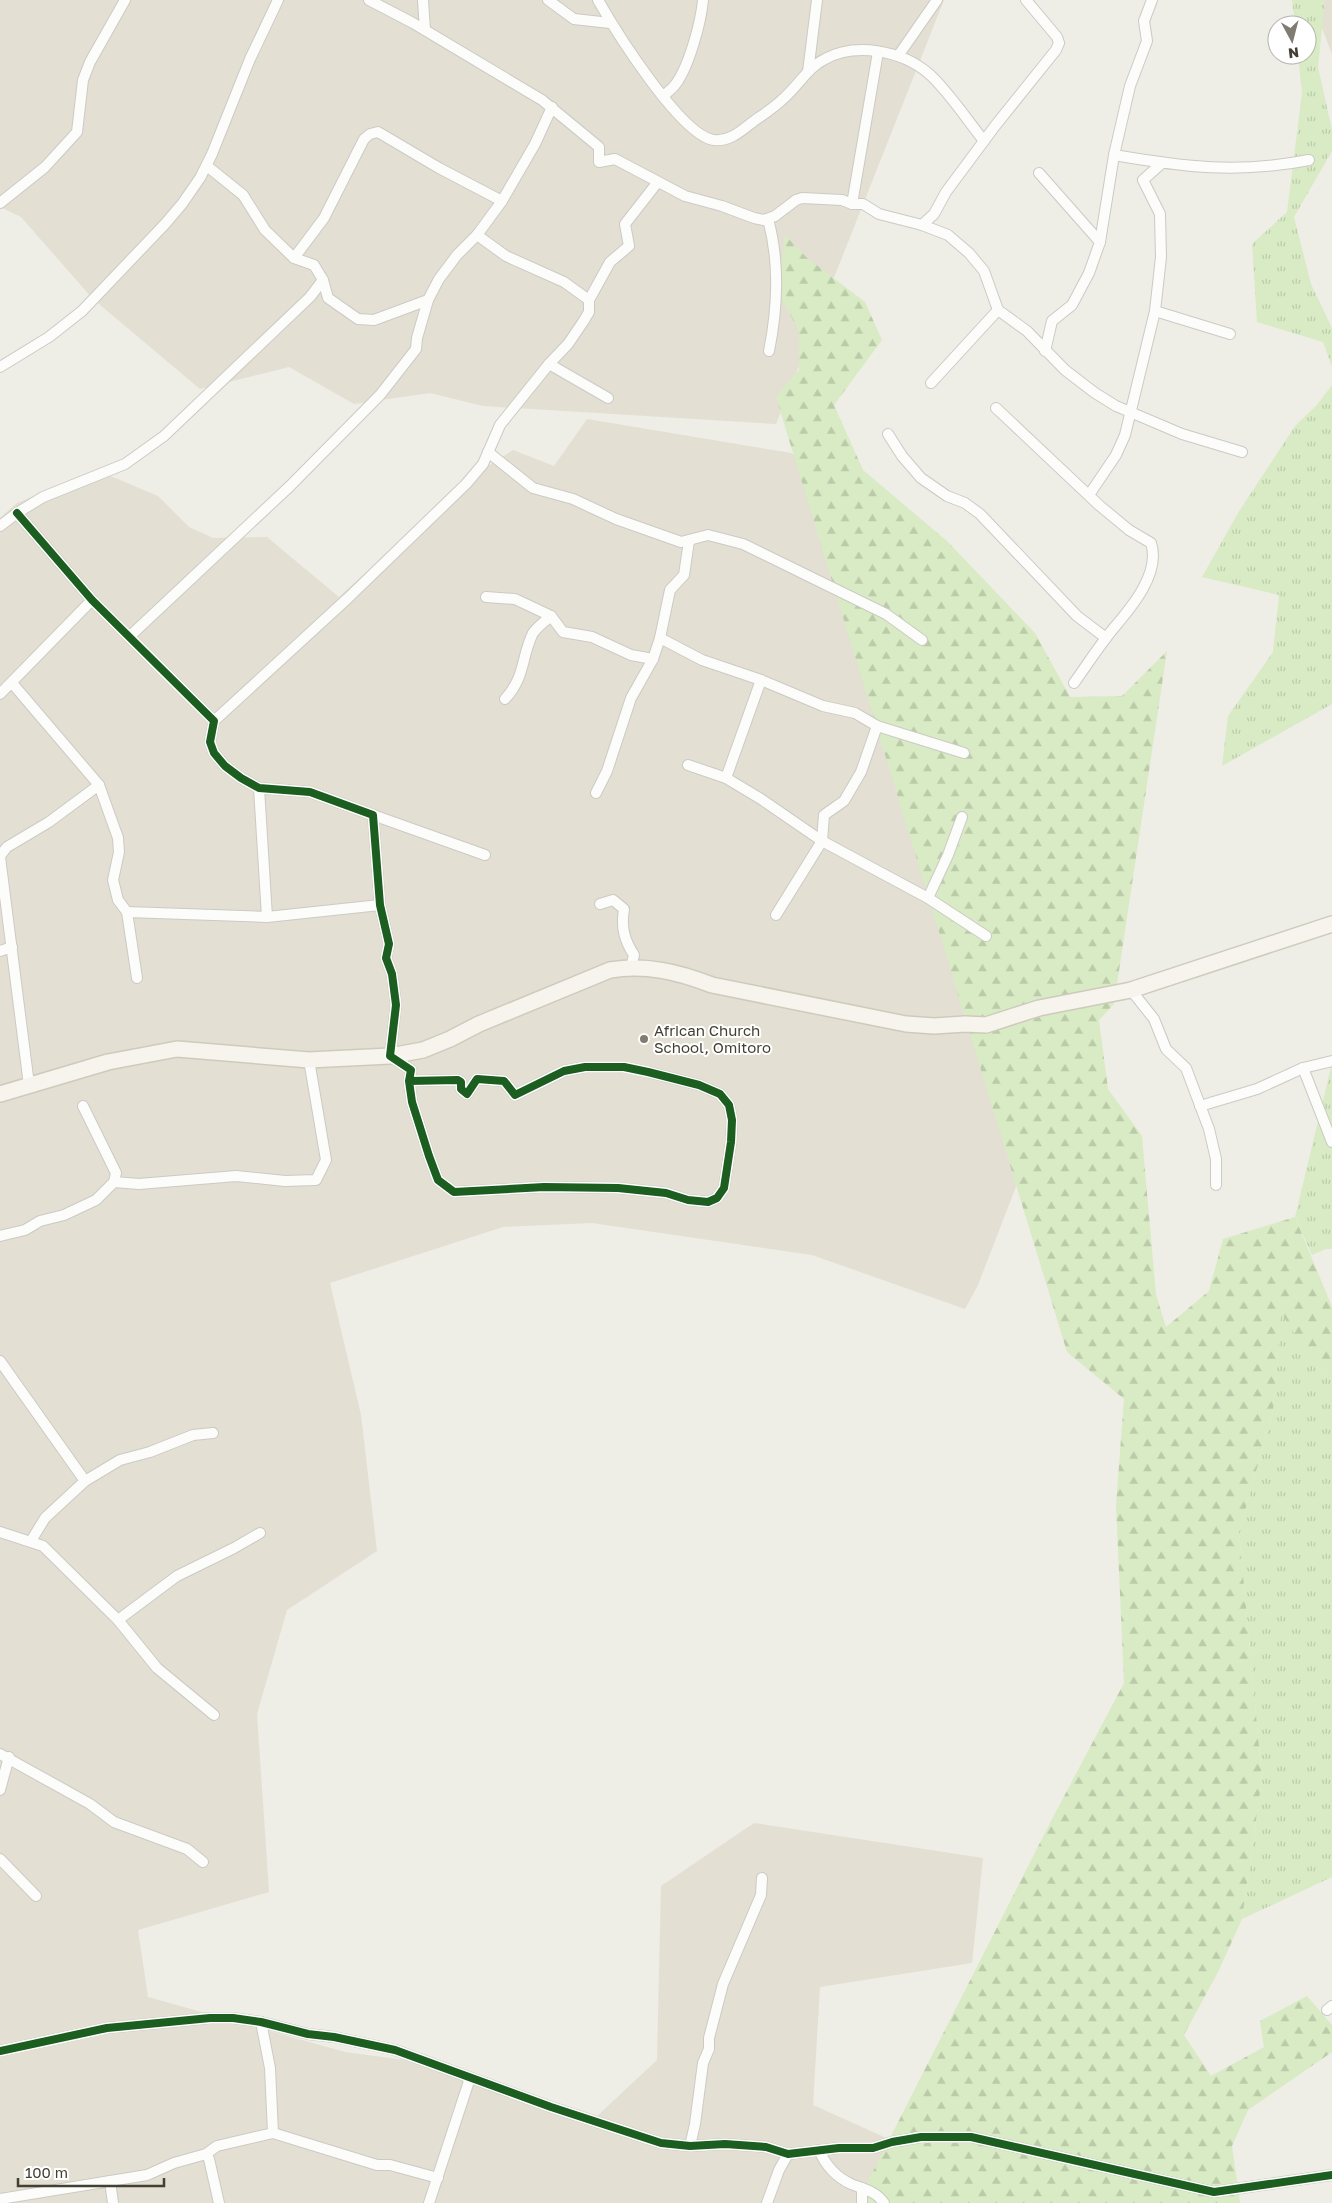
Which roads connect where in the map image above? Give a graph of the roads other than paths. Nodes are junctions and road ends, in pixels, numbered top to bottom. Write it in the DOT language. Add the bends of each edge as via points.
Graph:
graph roads {
  1 [pos="125,0"];
  2 [pos="278,0"];
  3 [pos="369,0"];
  4 [pos="423,0"];
  5 [pos="548,0"];
  6 [pos="598,0"];
  7 [pos="703,0"];
  8 [pos="817,0"];
  9 [pos="937,0"];
  10 [pos="1026,0"];
  11 [pos="1152,0"];
  12 [pos="610,23"];
  13 [pos="426,30"];
  14 [pos="878,52"];
  15 [pos="898,56"];
  16 [pos="808,72"];
  17 [pos="664,96"];
  18 [pos="552,108"];
  19 [pos="984,141"];
  20 [pos="1114,155"];
  21 [pos="1309,160"];
  22 [pos="1162,163"];
  23 [pos="206,166"];
  24 [pos="1038,173"];
  25 [pos="657,183"];
  26 [pos="502,201"];
  27 [pos="0,203"];
  28 [pos="852,204"];
  29 [pos="934,214"];
  30 [pos="768,219"];
  31 [pos="922,225"];
  32 [pos="945,233"];
  33 [pos="477,235"];
  34 [pos="1100,242"];
  35 [pos="294,258"];
  36 [pos="323,280"];
  37 [pos="428,300"];
  38 [pos="589,300"];
  39 [pos="411,305"];
  40 [pos="998,310"];
  41 [pos="1155,310"];
  42 [pos="423,318"];
  43 [pos="1230,334"];
  44 [pos="769,351"];
  45 [pos="1045,351"];
  46 [pos="549,364"];
  47 [pos="0,367"];
  48 [pos="931,383"];
  49 [pos="608,398"];
  50 [pos="996,408"];
  51 [pos="1130,412"];
  52 [pos="888,434"];
  53 [pos="488,452"];
  54 [pos="1242,452"];
  55 [pos="1089,495"];
  56 [pos="17,513"];
  57 [pos="0,526"];
  58 [pos="689,541"];
  59 [pos="486,597"];
  60 [pos="92,600"];
  61 [pos="551,616"];
  62 [pos="129,637"];
  63 [pos="660,638"];
  64 [pos="1106,638"];
  65 [pos="922,640"];
  66 [pos="652,658"];
  67 [pos="761,680"];
  68 [pos="12,683"];
  69 [pos="1074,683"];
  70 [pos="0,694"];
  71 [pos="505,699"];
  72 [pos="214,722"];
  73 [pos="877,726"];
  74 [pos="964,753"];
  75 [pos="688,765"];
  76 [pos="726,778"];
  77 [pos="99,785"];
  78 [pos="259,788"];
  79 [pos="596,793"];
  80 [pos="373,815"];
  81 [pos="962,817"];
  82 [pos="822,841"];
  83 [pos="485,855"];
  84 [pos="0,857"];
  85 [pos="928,898"];
  86 [pos="600,904"];
  87 [pos="380,906"];
  88 [pos="127,912"];
  89 [pos="776,915"];
  90 [pos="267,917"];
  91 [pos="1332,924"];
  92 [pos="986,936"];
  93 [pos="12,947"];
  94 [pos="0,951"];
  95 [pos="631,967"];
  96 [pos="137,978"];
  97 [pos="1131,990"];
  98 [pos="390,1056"];
  99 [pos="309,1060"];
  100 [pos="1332,1061"];
  101 [pos="1303,1068"];
  102 [pos="409,1081"];
  103 [pos="29,1085"];
  104 [pos="0,1094"];
  105 [pos="83,1106"];
  106 [pos="1200,1106"];
  107 [pos="1332,1142"];
  108 [pos="114,1182"];
  109 [pos="1216,1185"];
  110 [pos="0,1236"];
  111 [pos="0,1361"];
  112 [pos="212,1433"];
  113 [pos="85,1481"];
  114 [pos="0,1532"];
  115 [pos="260,1533"];
  116 [pos="31,1541"];
  117 [pos="118,1620"];
  118 [pos="214,1715"];
  119 [pos="4,1755"];
  120 [pos="0,1790"];
  121 [pos="0,1858"];
  122 [pos="203,1862"];
  123 [pos="762,1878"];
  124 [pos="36,1896"];
  125 [pos="261,2022"];
  126 [pos="0,2051"];
  127 [pos="470,2078"];
  128 [pos="273,2133"];
  129 [pos="690,2146"];
  130 [pos="819,2150"];
  131 [pos="206,2154"];
  132 [pos="788,2154"];
  133 [pos="1332,2175"];
  134 [pos="438,2178"];
  135 [pos="110,2181"];
  136 [pos="862,2188"];
  137 [pos="0,2199"];
  138 [pos="112,2203"];
  139 [pos="219,2203"];
  140 [pos="429,2203"];
  141 [pos="767,2203"];
  142 [pos="862,2203"];
  143 [pos="884,2203"];
  1 -- 27 [label="street" via="83,80 77,132 45,167"];
  2 -- 23 [label="street"];
  3 -- 13 [label="street"];
  4 -- 13 [label="street"];
  5 -- 12 [label="street" via="574,19"];
  6 -- 12 [label="street"];
  7 -- 17 [label="street" via="701,18 684,70 675,86"];
  8 -- 16 [label="street"];
  9 -- 15 [label="street"];
  10 -- 19 [label="street" via="1059,43"];
  11 -- 20 [label="street" via="1144,20 1148,42 1130,86"];
  12 -- 17 [label="street"];
  13 -- 18 [label="street"];
  14 -- 15 [label="street"];
  14 -- 16 [label="street" via="840,53 824,59"];
  14 -- 28 [label="street"];
  15 -- 19 [label="street" via="929,74"];
  16 -- 17 [label="street" via="784,98 729,139 715,141 702,137 688,126"];
  18 -- 25 [label="street" via="599,147 599,162 615,159"];
  18 -- 26 [label="street"];
  19 -- 29 [label="street" via="946,192"];
  20 -- 22 [label="street"];
  20 -- 34 [label="street"];
  21 -- 22 [label="street" via="1274,167 1220,169"];
  22 -- 41 [label="street" via="1143,180 1160,214 1161,257"];
  23 -- 35 [label="street" via="243,195 265,230"];
  23 -- 47 [label="street" via="165,224 82,311 49,337"];
  24 -- 34 [label="street"];
  25 -- 30 [label="street" via="685,196 754,218"];
  25 -- 38 [label="street" via="626,224 629,246 610,262"];
  26 -- 33 [label="street"];
  26 -- 35 [label="street" via="378,132 364,139 324,218"];
  28 -- 30 [label="street" via="842,200 802,198"];
  28 -- 31 [label="street" via="863,204 879,214"];
  29 -- 31 [label="street"];
  29 -- 32 [label="street"];
  30 -- 44 [label="street" via="774,242 777,294"];
  31 -- 32 [label="street"];
  32 -- 40 [label="street" via="958,242 984,271"];
  33 -- 37 [label="street" via="457,255"];
  33 -- 38 [label="street" via="506,256 564,282"];
  34 -- 45 [label="street" via="1072,306 1052,321"];
  35 -- 36 [label="street" via="314,265"];
  36 -- 39 [label="street" via="328,298 358,319 374,320"];
  36 -- 56 [label="street" via="310,297 164,436 125,464 43,497"];
  37 -- 39 [label="street"];
  37 -- 42 [label="street"];
  38 -- 46 [label="street" via="589,312 568,344"];
  39 -- 42 [label="street"];
  40 -- 45 [label="street" via="1028,331"];
  40 -- 48 [label="street"];
  41 -- 43 [label="street"];
  41 -- 51 [label="street"];
  42 -- 62 [label="street" via="416,349 380,395 290,486"];
  45 -- 51 [label="street" via="1095,393"];
  46 -- 49 [label="street"];
  46 -- 53 [label="street" via="500,425"];
  50 -- 55 [label="street"];
  51 -- 54 [label="street" via="1182,434"];
  51 -- 55 [label="street" via="1116,455"];
  52 -- 64 [label="street" via="921,478 980,514 1077,616"];
  53 -- 58 [label="street" via="533,488 573,499 616,519 681,542"];
  53 -- 72 [label="street" via="483,464 428,523"];
  55 -- 64 [label="street" via="1129,530 1152,543 1154,549 1153,561 1136,602"];
  56 -- 57 [label="street"];
  56 -- 60 [label="street"];
  58 -- 63 [label="street" via="684,575 670,590"];
  58 -- 65 [label="street" via="708,535 743,544 886,614"];
  59 -- 61 [label="street" via="515,599"];
  60 -- 62 [label="street"];
  60 -- 68 [label="street"];
  61 -- 66 [label="street" via="563,632 592,637 631,655"];
  61 -- 71 [label="street" via="534,632 514,689"];
  62 -- 72 [label="street"];
  63 -- 66 [label="street"];
  63 -- 67 [label="street" via="702,660"];
  64 -- 69 [label="street"];
  66 -- 79 [label="street" via="631,698 607,771"];
  67 -- 73 [label="street" via="823,706 855,713"];
  67 -- 76 [label="street"];
  68 -- 70 [label="street"];
  68 -- 77 [label="street"];
  72 -- 78 [label="street" via="210,742 214,753 225,766"];
  73 -- 74 [label="street"];
  73 -- 82 [label="street" via="861,772 844,801 824,815"];
  75 -- 76 [label="street"];
  76 -- 82 [label="street"];
  77 -- 84 [label="street" via="49,822 7,847"];
  77 -- 88 [label="street" via="118,838 119,852 113,880 118,900"];
  78 -- 80 [label="street" via="310,792"];
  78 -- 90 [label="street"];
  80 -- 83 [label="street"];
  80 -- 87 [label="street"];
  81 -- 85 [label="street"];
  82 -- 85 [label="street"];
  82 -- 89 [label="street"];
  84 -- 93 [label="street"];
  85 -- 92 [label="street"];
  86 -- 95 [label="street" via="613,900 624,909 623,936 634,955"];
  87 -- 90 [label="street"];
  87 -- 98 [label="street" via="389,944 386,958 392,974 396,1005"];
  88 -- 90 [label="street"];
  88 -- 96 [label="street"];
  91 -- 97 [label="main road"];
  93 -- 94 [label="street"];
  93 -- 103 [label="street"];
  95 -- 97 [label="main road" via="685,974 712,985 906,1024 934,1026 986,1025 1039,1008"];
  95 -- 98 [label="main road" via="610,970 422,1050"];
  97 -- 106 [label="street" via="1154,1019 1166,1049 1186,1068"];
  98 -- 99 [label="main road"];
  98 -- 102 [label="street" via="411,1070"];
  99 -- 103 [label="main road" via="177,1049 108,1062"];
  99 -- 108 [label="street" via="326,1160 316,1180 285,1181 236,1176 138,1184"];
  100 -- 101 [label="street"];
  101 -- 106 [label="street" via="1257,1089"];
  101 -- 107 [label="street"];
  102 -- 102 [label="street" via="412,1102 438,1180 454,1192 544,1187 618,1188 708,1202 717,1198 724,1188 731,1142 729,1104 720,1094 699,1085 624,1067 585,1067 564,1071 515,1095 504,1081 477,1079 467,1094 461,1090 458,1080"];
  103 -- 104 [label="main road"];
  105 -- 108 [label="street" via="116,1173"];
  106 -- 109 [label="street" via="1216,1159"];
  108 -- 110 [label="street" via="96,1200 80,1208"];
  111 -- 113 [label="street"];
  112 -- 113 [label="street" via="194,1435 120,1460"];
  113 -- 116 [label="street" via="45,1518"];
  114 -- 116 [label="street"];
  115 -- 117 [label="street" via="176,1576"];
  116 -- 117 [label="street" via="43,1546"];
  117 -- 118 [label="street" via="157,1668"];
  119 -- 120 [label="street"];
  119 -- 122 [label="street" via="90,1804 114,1822 186,1849"];
  121 -- 124 [label="street"];
  123 -- 129 [label="street" via="761,1895 723,1984 703,2063"];
  125 -- 126 [label="street" via="210,2018 107,2028"];
  125 -- 127 [label="street" via="395,2050"];
  125 -- 128 [label="street" via="270,2068"];
  127 -- 129 [label="street" via="626,2133 661,2143"];
  127 -- 134 [label="street"];
  128 -- 131 [label="street" via="217,2146"];
  128 -- 134 [label="street" via="377,2165 390,2165"];
  129 -- 132 [label="street" via="766,2147"];
  130 -- 132 [label="street"];
  130 -- 133 [label="street" via="873,2148 921,2137 971,2137 1214,2192"];
  130 -- 136 [label="street" via="825,2164 848,2183"];
  131 -- 135 [label="street" via="147,2174"];
  131 -- 139 [label="street"];
  132 -- 141 [label="street"];
  134 -- 140 [label="street"];
  135 -- 137 [label="street"];
  135 -- 138 [label="street"];
  136 -- 142 [label="street"];
  136 -- 143 [label="street" via="877,2195"];
}
